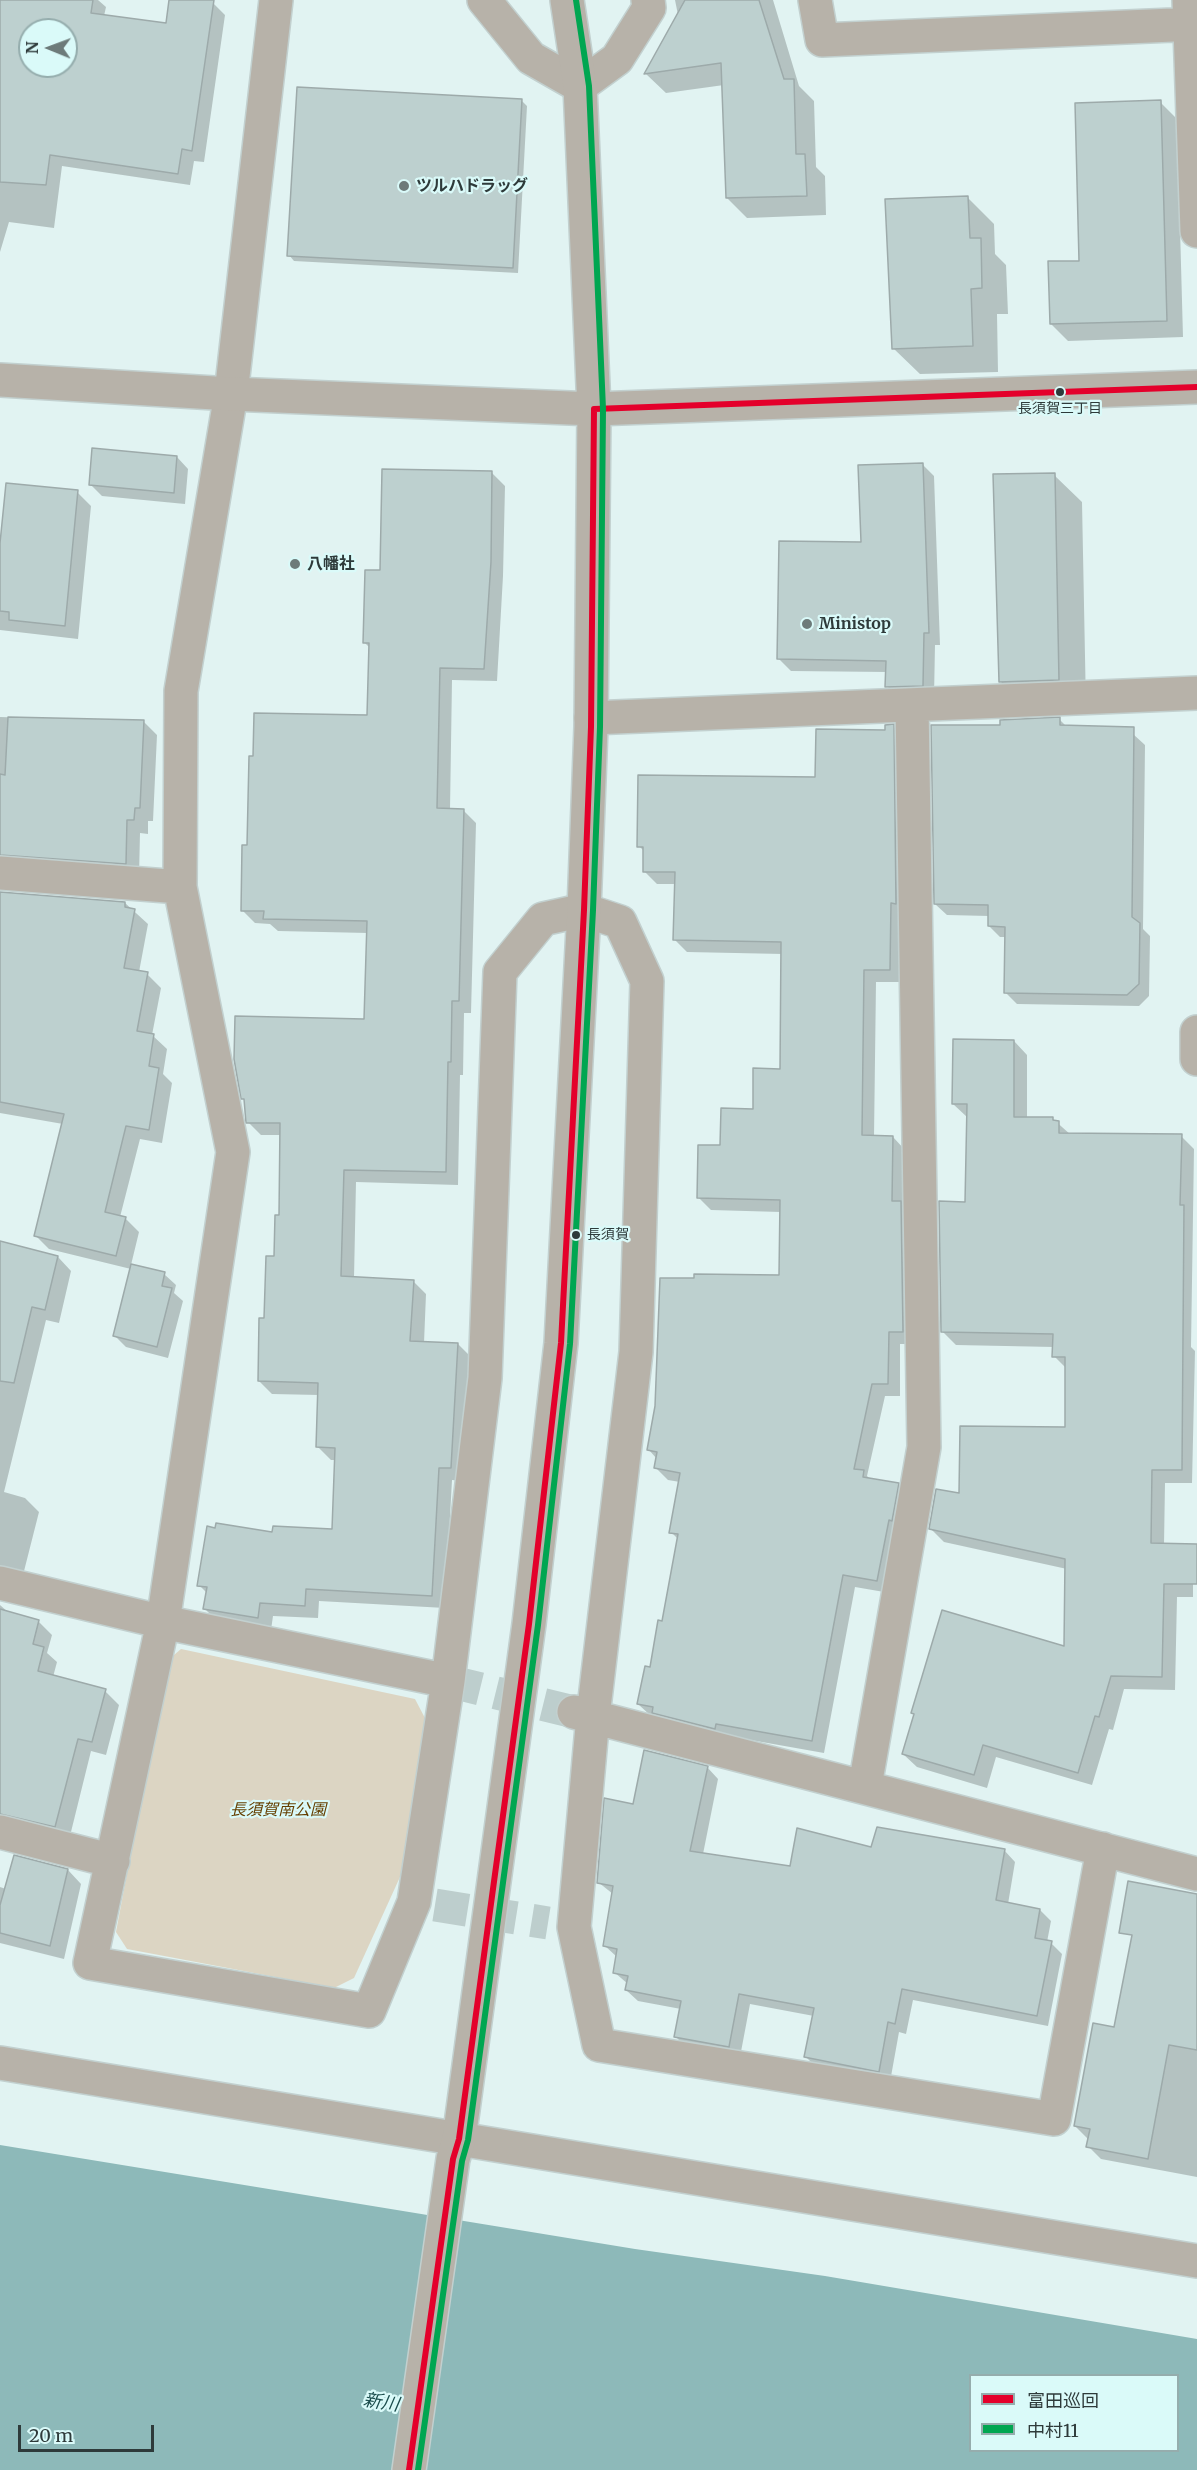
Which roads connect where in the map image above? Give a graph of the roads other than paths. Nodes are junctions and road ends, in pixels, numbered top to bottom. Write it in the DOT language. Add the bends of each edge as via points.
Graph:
graph roads {
  1 [pos="276,0"];
  2 [pos="484,0"];
  3 [pos="567,0"];
  4 [pos="648,0"];
  5 [pos="815,0"];
  6 [pos="1192,16"];
  7 [pos="580,86"];
  8 [pos="1197,231"];
  9 [pos="0,380"];
  10 [pos="1197,387"];
  11 [pos="231,394"];
  12 [pos="594,410"];
  13 [pos="1197,693"];
  14 [pos="912,705"];
  15 [pos="591,718"];
  16 [pos="0,873"];
  17 [pos="180,887"];
  18 [pos="584,910"];
  19 [pos="1197,1032"];
  20 [pos="1197,1059"];
  21 [pos="0,1583"];
  22 [pos="163,1622"];
  23 [pos="448,1681"];
  24 [pos="584,1714"];
  25 [pos="865,1786"];
  26 [pos="0,1832"];
  27 [pos="1103,1849"];
  28 [pos="113,1861"];
  29 [pos="1197,1874"];
  30 [pos="0,2062"];
  31 [pos="456,2149"];
  32 [pos="1197,2261"];
  33 [pos="409,2470"];
  1 -- 11 [label="street"];
  2 -- 7 [label="street" via="531,58"];
  3 -- 7 [label="street"];
  4 -- 7 [label="street" via="649,8 617,59"];
  5 -- 6 [label="street" via="822,39"];
  6 -- 8 [label="street"];
  7 -- 12 [label="street"];
  9 -- 11 [label="street"];
  10 -- 12 [label="street"];
  11 -- 12 [label="street"];
  11 -- 17 [label="street" via="181,691"];
  12 -- 15 [label="street"];
  13 -- 14 [label="street"];
  14 -- 15 [label="street"];
  14 -- 25 [label="street" via="924,1447"];
  15 -- 18 [label="street"];
  16 -- 17 [label="street"];
  17 -- 22 [label="street" via="233,1152"];
  18 -- 23 [label="street" via="543,919 500,972 485,1378"];
  18 -- 24 [label="street" via="620,922 647,981 636,1352"];
  18 -- 31 [label="street" via="561,1343 529,1624"];
  19 -- 20 [label="street"];
  21 -- 22 [label="street"];
  22 -- 23 [label="street"];
  22 -- 28 [label="street"];
  23 -- 28 [label="street" via="425,1904 369,2011 90,1963"];
  24 -- 25 [label="street"];
  24 -- 27 [label="street" via="561,1925 599,2044 1054,2119"];
  25 -- 27 [label="street"];
  26 -- 28 [label="street"];
  27 -- 29 [label="street"];
  30 -- 31 [label="street"];
  31 -- 32 [label="street"];
  31 -- 33 [label="street"];
}
